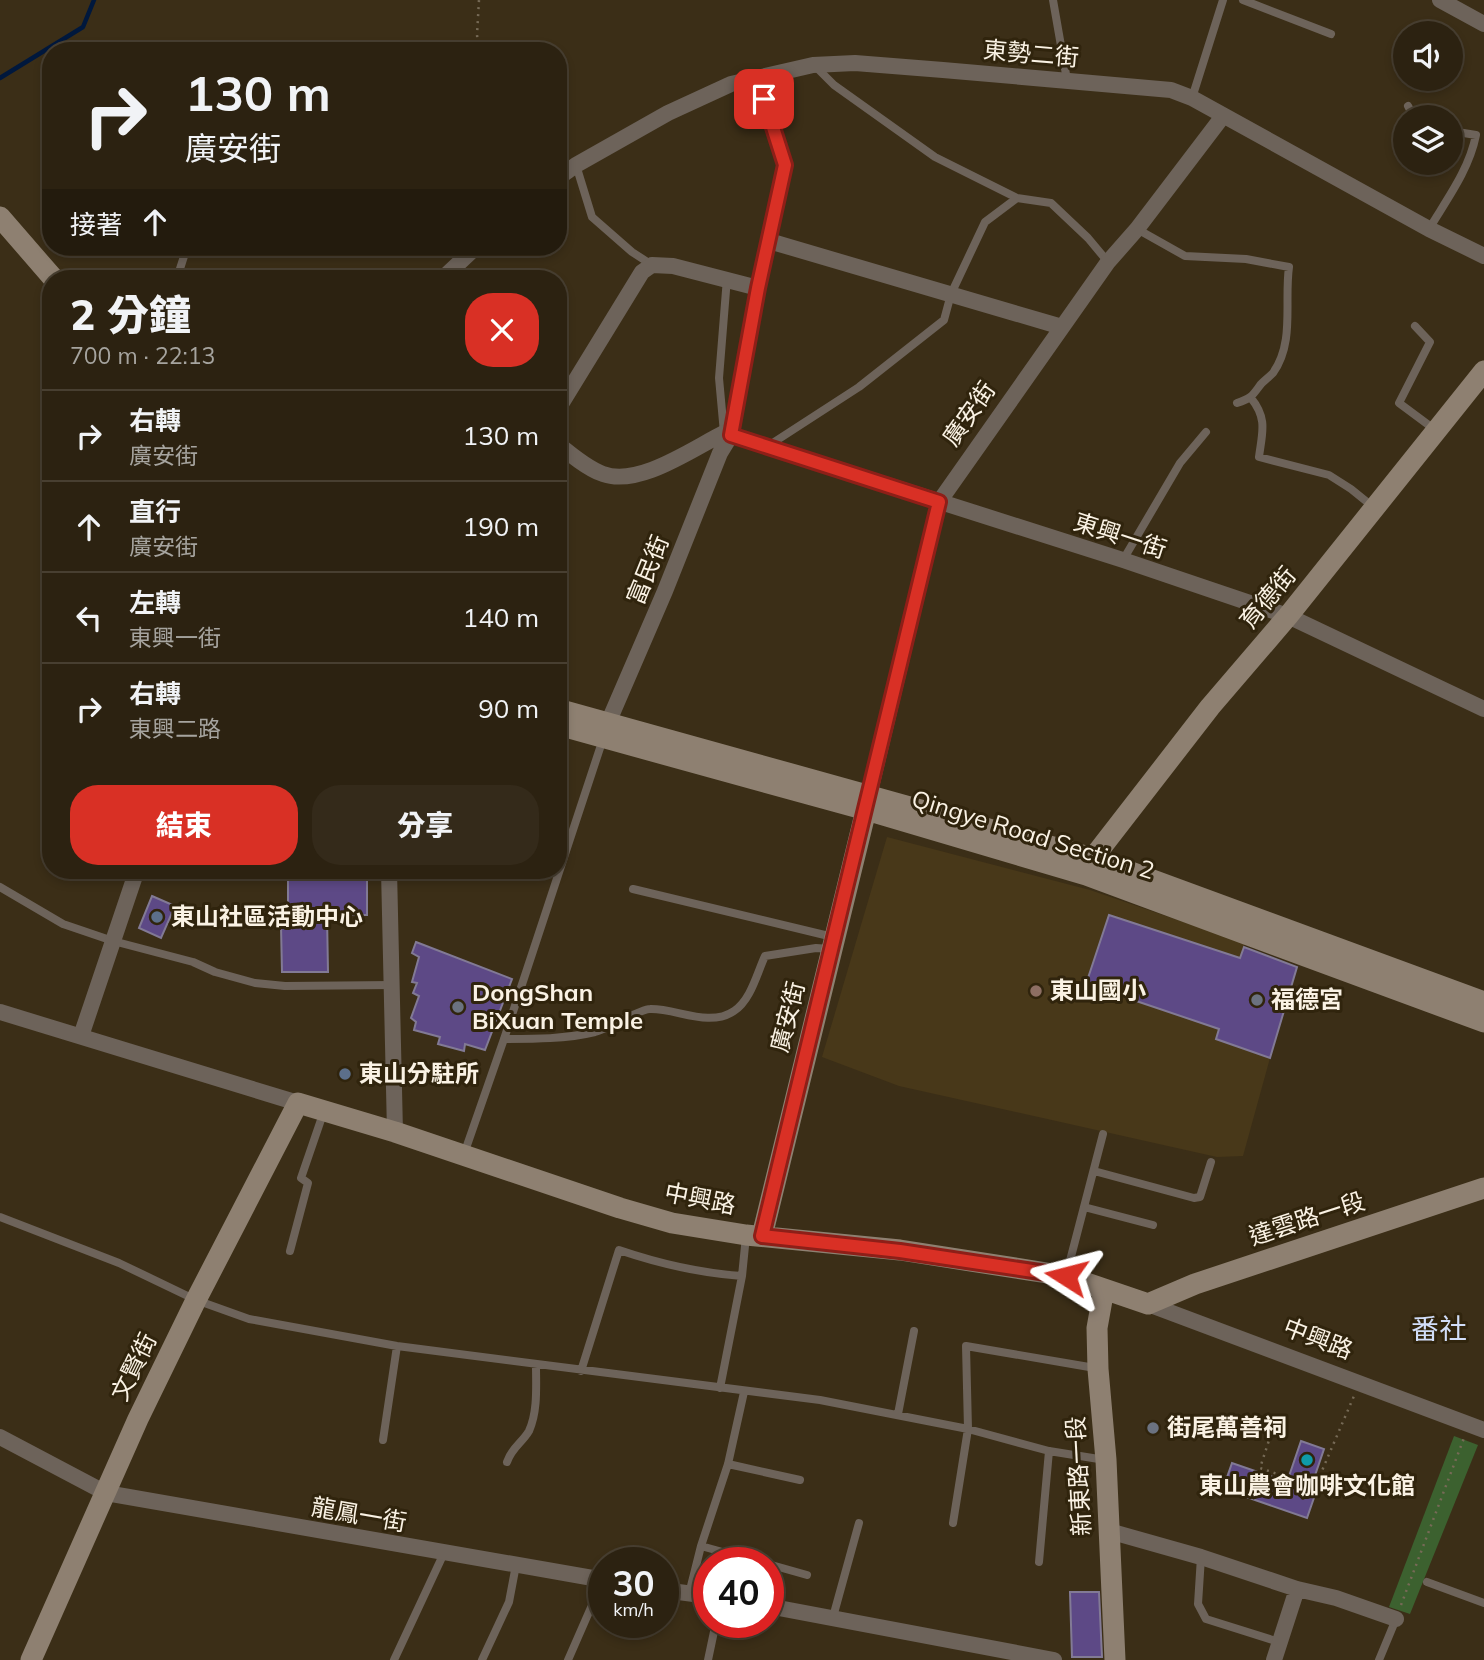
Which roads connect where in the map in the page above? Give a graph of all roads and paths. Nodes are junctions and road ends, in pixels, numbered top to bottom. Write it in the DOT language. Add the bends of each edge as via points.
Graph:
graph roads {
  1 [pos="479,0"];
  2 [pos="1053,0"];
  3 [pos="1223,0"];
  4 [pos="1243,0"];
  5 [pos="1440,0"];
  6 [pos="1484,24"];
  7 [pos="1331,34"];
  8 [pos="478,42"];
  9 [pos="813,65"];
  10 [pos="757,80"];
  11 [pos="1067,80"];
  12 [pos="1192,97"];
  13 [pos="1223,116"];
  14 [pos="1463,133"];
  15 [pos="576,165"];
  16 [pos="567,172"];
  17 [pos="1463,173"];
  18 [pos="1462,175"];
  19 [pos="1017,198"];
  20 [pos="0,217"];
  21 [pos="1137,229"];
  22 [pos="1429,229"];
  23 [pos="768,241"];
  24 [pos="467,256"];
  25 [pos="1484,256"];
  26 [pos="1108,262"];
  27 [pos="652,265"];
  28 [pos="45,270"];
  29 [pos="454,270"];
  30 [pos="727,278"];
  31 [pos="758,288"];
  32 [pos="951,293"];
  33 [pos="1415,326"];
  34 [pos="1062,327"];
  35 [pos="1484,370"];
  36 [pos="567,394"];
  37 [pos="1251,398"];
  38 [pos="1237,404"];
  39 [pos="1437,430"];
  40 [pos="1206,432"];
  41 [pos="727,434"];
  42 [pos="768,446"];
  43 [pos="567,450"];
  44 [pos="939,502"];
  45 [pos="1374,508"];
  46 [pos="1123,560"];
  47 [pos="1289,616"];
  48 [pos="1484,709"];
  49 [pos="567,713"];
  50 [pos="567,726"];
  51 [pos="605,730"];
  52 [pos="868,802"];
  53 [pos="567,846"];
  54 [pos="1089,866"];
  55 [pos="135,879"];
  56 [pos="389,879"];
  57 [pos="556,879"];
  58 [pos="0,887"];
  59 [pos="633,889"];
  60 [pos="113,941"];
  61 [pos="834,943"];
  62 [pos="393,985"];
  63 [pos="1484,1002"];
  64 [pos="0,1012"];
  65 [pos="1484,1022"];
  66 [pos="81,1036"];
  67 [pos="504,1039"];
  68 [pos="298,1103"];
  69 [pos="324,1111"];
  70 [pos="395,1132"];
  71 [pos="1103,1134"];
  72 [pos="464,1154"];
  73 [pos="1211,1161"];
  74 [pos="1094,1171"];
  75 [pos="1484,1188"];
  76 [pos="1084,1207"];
  77 [pos="0,1217"];
  78 [pos="1153,1225"];
  79 [pos="754,1235"];
  80 [pos="290,1251"];
  81 [pos="742,1276"];
  82 [pos="1066,1276"];
  83 [pos="1104,1289"];
  84 [pos="196,1300"];
  85 [pos="1148,1304"];
  86 [pos="914,1331"];
  87 [pos="397,1346"];
  88 [pos="536,1365"];
  89 [pos="1098,1369"];
  90 [pos="581,1371"];
  91 [pos="1359,1383"];
  92 [pos="720,1388"];
  93 [pos="744,1392"];
  94 [pos="898,1415"];
  95 [pos="1256,1426"];
  96 [pos="1477,1428"];
  97 [pos="968,1429"];
  98 [pos="0,1437"];
  99 [pos="383,1440"];
  100 [pos="1049,1451"];
  101 [pos="1106,1460"];
  102 [pos="507,1462"];
  103 [pos="728,1464"];
  104 [pos="800,1480"];
  105 [pos="106,1493"];
  106 [pos="859,1523"];
  107 [pos="953,1523"];
  108 [pos="1109,1531"];
  109 [pos="701,1546"];
  110 [pos="705,1547"];
  111 [pos="444,1553"];
  112 [pos="1201,1557"];
  113 [pos="1039,1562"];
  114 [pos="516,1565"];
  115 [pos="784,1569"];
  116 [pos="807,1575"];
  117 [pos="588,1577"];
  118 [pos="1427,1582"];
  119 [pos="1297,1589"];
  120 [pos="679,1592"];
  121 [pos="689,1594"];
  122 [pos="693,1594"];
  123 [pos="1484,1603"];
  124 [pos="784,1609"];
  125 [pos="588,1615"];
  126 [pos="833,1617"];
  127 [pos="1396,1619"];
  128 [pos="713,1638"];
  129 [pos="1279,1642"];
  130 [pos="31,1660"];
  131 [pos="394,1660"];
  132 [pos="482,1660"];
  133 [pos="569,1660"];
  134 [pos="708,1660"];
  135 [pos="1054,1660"];
  136 [pos="1115,1660"];
  137 [pos="1274,1660"];
  138 [pos="1379,1660"];
  1 -- 8 [label="path"];
  2 -- 11 [label="lane"];
  3 -- 12 [label="lane"];
  4 -- 7 [label="lane"];
  5 -- 6 [label="street"];
  9 -- 10 [label="street, 東勢二街"];
  9 -- 11 [label="street, 東勢二街" via="855,63"];
  9 -- 19 [label="lane" via="935,158"];
  10 -- 15 [label="street, 東勢二街" via="731,84 668,113"];
  10 -- 23 [label="street, 富民街" via="785,165"];
  11 -- 12 [label="street, 東勢二街" via="1171,90"];
  12 -- 13 [label="street, 東勢二街"];
  13 -- 21 [label="street, 廣安街"];
  13 -- 22 [label="street, 東勢二街"];
  14 -- 17 [label="lane" via="1476,135"];
  15 -- 16 [label="street, 東勢二街"];
  15 -- 27 [label="lane" via="592,217"];
  18 -- 22 [label="lane"];
  19 -- 26 [label="lane" via="1051,203"];
  19 -- 32 [label="lane" via="985,222"];
  20 -- 28 [label="street"];
  21 -- 26 [label="street, 廣安街"];
  21 -- 37 [label="lane" via="1185,256 1289,267 1285,344 1273,372"];
  22 -- 25 [label="street, 東勢二街"];
  23 -- 31 [label="street, 富民街"];
  23 -- 32 [label="street"];
  24 -- 29 [label="street"];
  26 -- 34 [label="street, 廣安街"];
  27 -- 30 [label="street"];
  27 -- 36 [label="street" via="642,272"];
  30 -- 31 [label="street"];
  30 -- 41 [label="lane" via="719,378"];
  31 -- 41 [label="street, 富民街"];
  32 -- 34 [label="street"];
  32 -- 42 [label="lane" via="944,320 859,387"];
  33 -- 39 [label="lane" via="1430,342 1399,403"];
  34 -- 44 [label="street, 廣安街"];
  35 -- 39 [label="street, 育德街"];
  37 -- 38 [label="lane"];
  37 -- 45 [label="lane" via="1264,423 1259,457 1329,475"];
  39 -- 45 [label="street, 育德街"];
  40 -- 46 [label="lane" via="1180,463"];
  41 -- 42 [label="street, 東興一街"];
  41 -- 43 [label="street" via="641,474 621,477 600,473"];
  41 -- 51 [label="street, 富民街"];
  42 -- 44 [label="street, 東興一街"];
  44 -- 46 [label="street, 東興一街"];
  44 -- 52 [label="street, 廣安街"];
  45 -- 47 [label="street, 育德街"];
  46 -- 47 [label="street, 東興一街"];
  47 -- 48 [label="street, 東興一街"];
  47 -- 54 [label="street, 育德街" via="1210,707"];
  49 -- 51 [label="street, Qingye Road Section 2"];
  50 -- 51 [label="street, Qingye Road Section 2"];
  51 -- 52 [label="street, Qingye Road Section 2"];
  51 -- 53 [label="lane"];
  52 -- 54 [label="street, Qingye Road Section 2"];
  52 -- 61 [label="street, 廣安街"];
  54 -- 63 [label="street, Qingye Road Section 2"];
  54 -- 65 [label="street, Qingye Road Section 2"];
  55 -- 60 [label="street"];
  56 -- 62 [label="street"];
  57 -- 67 [label="lane"];
  58 -- 60 [label="lane" via="63,924"];
  59 -- 61 [label="lane"];
  60 -- 62 [label="lane" via="255,983"];
  60 -- 66 [label="street"];
  61 -- 67 [label="lane" via="765,956 747,997 724,1016 648,1009 598,1031"];
  61 -- 79 [label="street, 廣安街"];
  62 -- 70 [label="street"];
  64 -- 66 [label="street"];
  66 -- 68 [label="street"];
  67 -- 72 [label="lane"];
  68 -- 69 [label="street, 中興路"];
  68 -- 84 [label="street, 文賢街"];
  69 -- 70 [label="street, 中興路"];
  69 -- 80 [label="lane" via="301,1178 308,1183"];
  70 -- 72 [label="street, 中興路"];
  71 -- 74 [label="lane"];
  72 -- 79 [label="street, 中興路" via="672,1223"];
  73 -- 74 [label="lane" via="1200,1197 1194,1198"];
  74 -- 76 [label="lane"];
  75 -- 85 [label="street, 達雲路一段" via="1195,1284"];
  76 -- 78 [label="lane"];
  76 -- 82 [label="lane"];
  77 -- 84 [label="lane" via="119,1262"];
  79 -- 81 [label="lane"];
  79 -- 82 [label="street, 中興路"];
  81 -- 90 [label="lane" via="703,1273 619,1250"];
  81 -- 92 [label="lane"];
  82 -- 83 [label="street, 中興路"];
  83 -- 85 [label="street, 中興路"];
  83 -- 89 [label="street, 新東路一段" via="1097,1328"];
  84 -- 87 [label="lane" via="249,1319"];
  84 -- 105 [label="street, 文賢街"];
  85 -- 91 [label="street, 中興路"];
  86 -- 94 [label="lane"];
  87 -- 88 [label="lane"];
  87 -- 99 [label="lane"];
  88 -- 90 [label="lane"];
  88 -- 102 [label="lane" via="536,1404 528,1431"];
  89 -- 97 [label="lane" via="967,1346"];
  89 -- 101 [label="street, 新東路一段"];
  90 -- 92 [label="lane"];
  91 -- 95 [label="path" via="1315,1487 1260,1468 1272,1430"];
  91 -- 96 [label="street, 中興路"];
  92 -- 93 [label="lane"];
  93 -- 94 [label="lane"];
  93 -- 103 [label="lane"];
  94 -- 97 [label="lane"];
  96 -- 127 [label="path"];
  97 -- 100 [label="lane"];
  97 -- 107 [label="lane"];
  98 -- 105 [label="street, 龍鳳一街"];
  100 -- 101 [label="lane"];
  100 -- 113 [label="lane"];
  101 -- 108 [label="street, 新東路一段"];
  103 -- 104 [label="lane"];
  103 -- 109 [label="lane"];
  105 -- 111 [label="street, 龍鳳一街"];
  105 -- 130 [label="street, 文賢街"];
  106 -- 126 [label="lane"];
  108 -- 112 [label="street"];
  108 -- 136 [label="street, 新東路一段"];
  109 -- 110 [label="lane"];
  109 -- 121 [label="lane"];
  111 -- 114 [label="street, 龍鳳一街"];
  111 -- 131 [label="lane"];
  112 -- 119 [label="street"];
  112 -- 129 [label="lane" via="1198,1604 1206,1619"];
  114 -- 117 [label="street, 龍鳳一街"];
  114 -- 132 [label="lane" via="509,1602"];
  115 -- 116 [label="lane"];
  118 -- 123 [label="lane"];
  119 -- 127 [label="street"];
  119 -- 129 [label="street"];
  120 -- 121 [label="street"];
  121 -- 122 [label="street"];
  124 -- 126 [label="street"];
  125 -- 133 [label="lane"];
  126 -- 135 [label="street"];
  127 -- 138 [label="lane"];
  128 -- 134 [label="lane"];
  129 -- 137 [label="street"];
}
